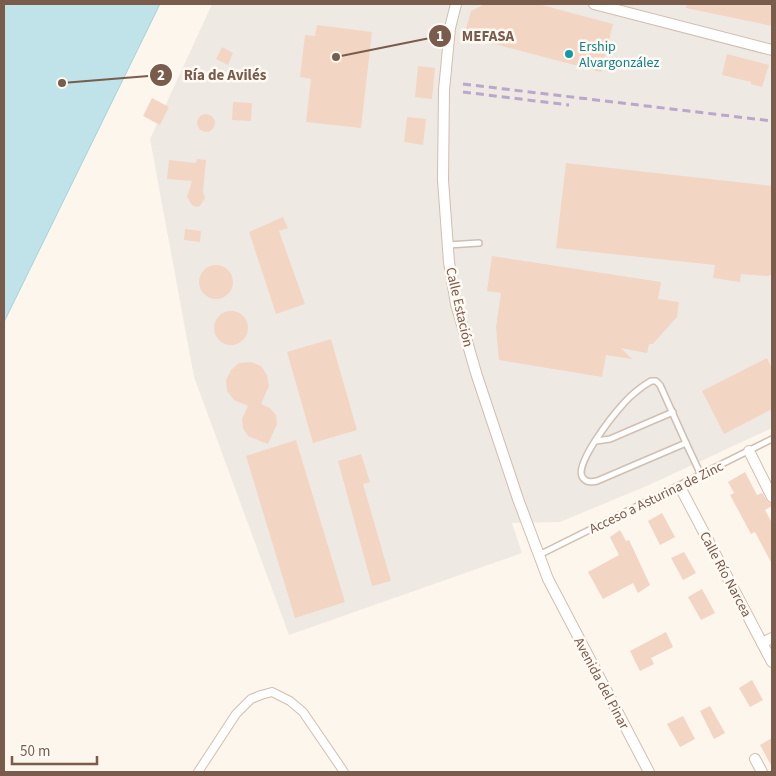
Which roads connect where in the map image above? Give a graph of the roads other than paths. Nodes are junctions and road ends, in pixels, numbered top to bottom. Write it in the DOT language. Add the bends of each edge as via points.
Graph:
graph roads {
  1 [pos="594,4"];
  2 [pos="455,5"];
  3 [pos="772,50"];
  4 [pos="479,243"];
  5 [pos="448,245"];
  6 [pos="673,412"];
  7 [pos="772,439"];
  8 [pos="596,441"];
  9 [pos="686,443"];
  10 [pos="748,451"];
  11 [pos="701,475"];
  12 [pos="680,486"];
  13 [pos="772,497"];
  14 [pos="539,555"];
  15 [pos="555,594"];
  16 [pos="772,638"];
  17 [pos="762,643"];
  18 [pos="772,662"];
  19 [pos="755,759"];
  20 [pos="198,772"];
  21 [pos="344,772"];
  22 [pos="650,772"];
  23 [pos="762,772"];
  1 -- 3 [label="street"];
  2 -- 5 [label="street, Calle Estación" via="444,90 443,180"];
  4 -- 5 [label="lane"];
  5 -- 14 [label="street, Calle Estación" via="453,288 464,334"];
  6 -- 8 [label="lane" via="610,439"];
  6 -- 8 [label="lane" via="660,385 651,381 624,403"];
  6 -- 9 [label="lane"];
  7 -- 10 [label="lane, Acceso a Asturina de Zinc"];
  8 -- 9 [label="lane" via="580,470 585,481 591,482"];
  9 -- 11 [label="lane"];
  10 -- 11 [label="lane, Acceso a Asturina de Zinc"];
  10 -- 13 [label="street"];
  11 -- 12 [label="lane, Acceso a Asturina de Zinc"];
  12 -- 14 [label="lane, Acceso a Asturina de Zinc"];
  12 -- 17 [label="street, Calle Río Narcea"];
  14 -- 15 [label="street, Calle Estación"];
  15 -- 22 [label="street, Avenida del Pinar"];
  16 -- 17 [label="street"];
  17 -- 18 [label="street, Calle Río Narcea"];
  19 -- 23 [label="street"];
  20 -- 21 [label="street" via="236,714 251,699 272,692 303,712"];
}
